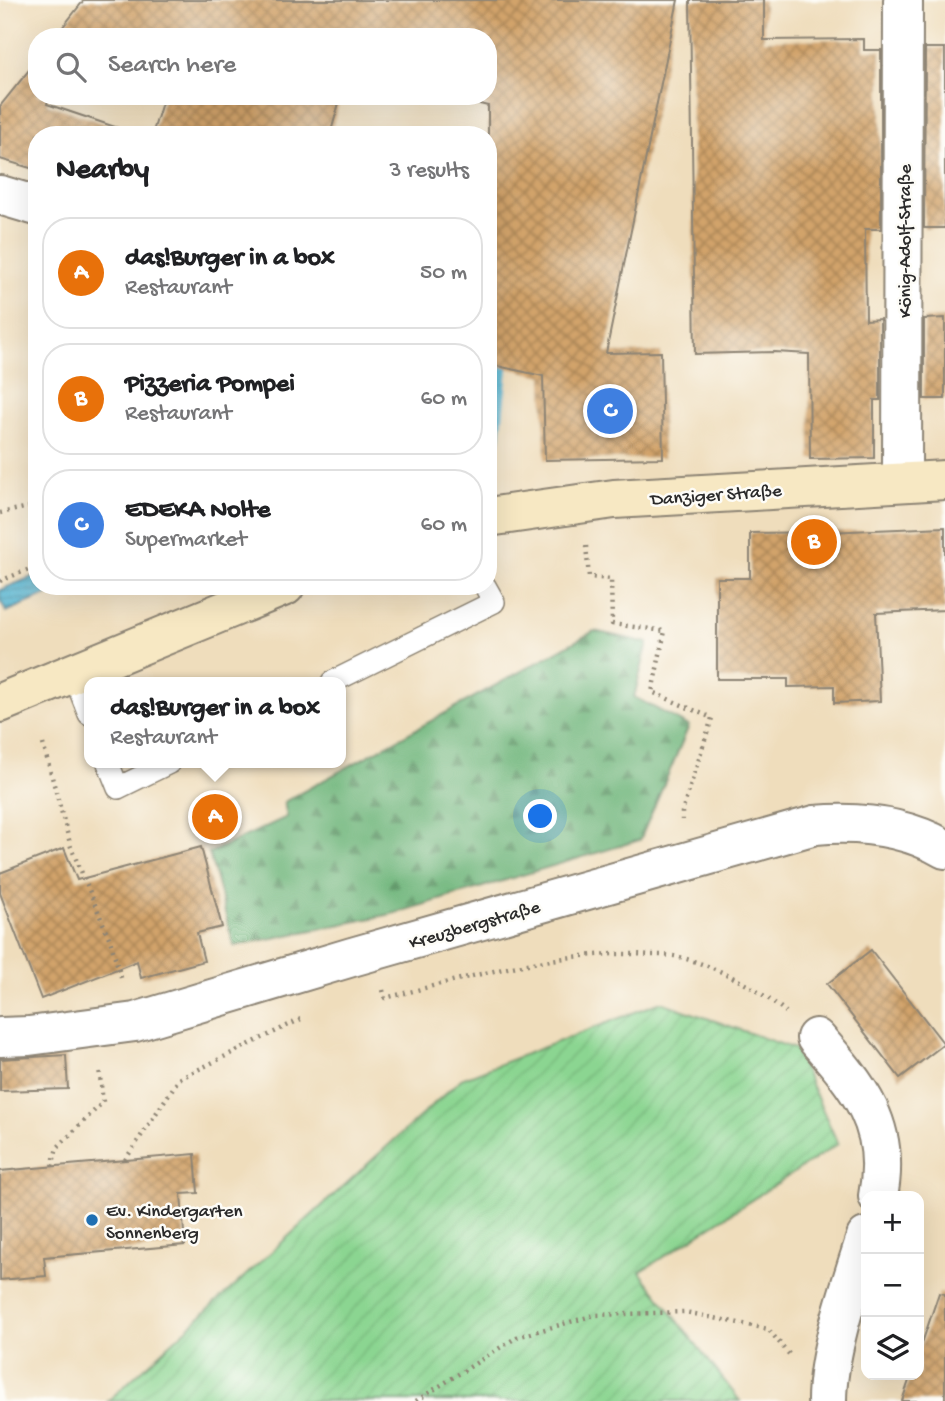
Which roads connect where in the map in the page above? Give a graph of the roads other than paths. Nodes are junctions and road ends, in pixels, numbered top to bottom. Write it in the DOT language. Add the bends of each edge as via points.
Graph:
graph roads {
  1 [pos="903,0"];
  2 [pos="0,195"];
  3 [pos="28,203"];
  4 [pos="945,480"];
  5 [pos="902,482"];
  6 [pos="497,516"];
  7 [pos="263,595"];
  8 [pos="490,595"];
  9 [pos="73,673"];
  10 [pos="342,677"];
  11 [pos="84,702"];
  12 [pos="0,703"];
  13 [pos="110,768"];
  14 [pos="159,768"];
  15 [pos="945,849"];
  16 [pos="0,1037"];
  17 [pos="816,1038"];
  18 [pos="879,1191"];
  19 [pos="861,1253"];
  20 [pos="827,1401"];
  1 -- 5 [label="street, König-Adolf-Straße"];
  2 -- 3 [label="street"];
  4 -- 5 [label="main road, Danziger Straße"];
  5 -- 6 [label="main road, Danziger Straße" via="614,499"];
  7 -- 9 [label="main road"];
  8 -- 10 [label="lane" via="494,602"];
  9 -- 11 [label="lane"];
  9 -- 12 [label="main road"];
  13 -- 14 [label="lane" via="118,788"];
  15 -- 16 [label="street, Kreuzbergstraße" via="902,830 844,822 816,825 135,1022"];
  17 -- 18 [label="street" via="851,1078 873,1119 881,1167"];
  19 -- 20 [label="street" via="846,1300"];
}
